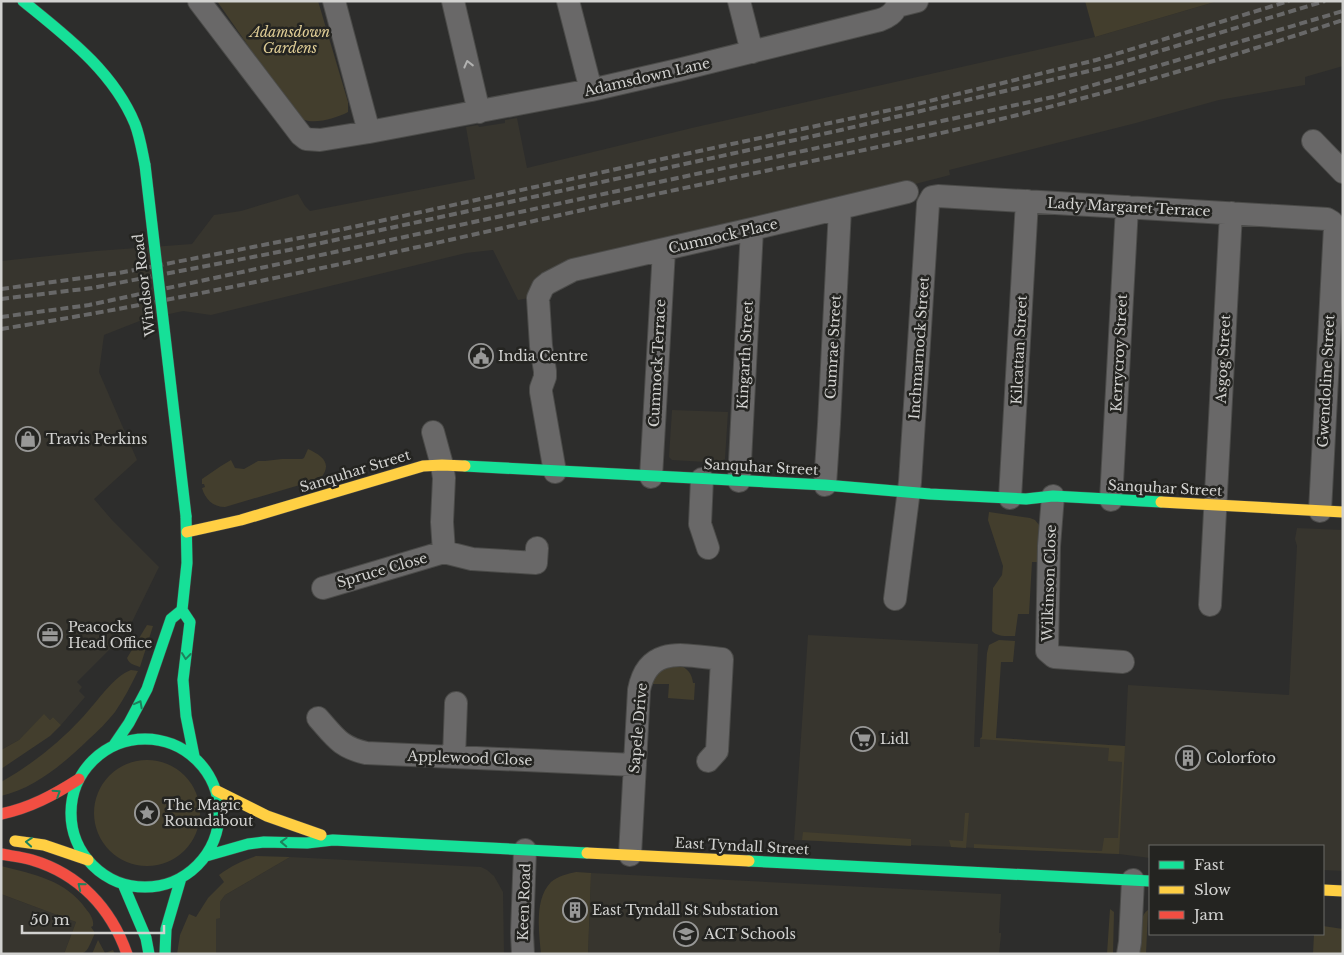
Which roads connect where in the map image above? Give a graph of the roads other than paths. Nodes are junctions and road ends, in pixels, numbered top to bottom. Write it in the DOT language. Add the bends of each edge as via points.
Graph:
graph roads {
  1 [pos="24,1"];
  2 [pos="199,1"];
  3 [pos="334,1"];
  4 [pos="452,1"];
  5 [pos="568,1"];
  6 [pos="739,1"];
  7 [pos="903,3"];
  8 [pos="752,52"];
  9 [pos="591,90"];
  10 [pos="479,112"];
  11 [pos="369,132"];
  12 [pos="1313,141"];
  13 [pos="1343,172"];
  14 [pos="907,192"];
  15 [pos="1027,201"];
  16 [pos="928,204"];
  17 [pos="1127,207"];
  18 [pos="840,209"];
  19 [pos="1231,213"];
  20 [pos="1332,222"];
  21 [pos="752,229"];
  22 [pos="664,250"];
  23 [pos="1334,407"];
  24 [pos="432,432"];
  25 [pos="442,465"];
  26 [pos="555,472"];
  27 [pos="651,477"];
  28 [pos="702,479"];
  29 [pos="739,481"];
  30 [pos="825,485"];
  31 [pos="908,491"];
  32 [pos="1053,496"];
  33 [pos="1010,498"];
  34 [pos="1111,500"];
  35 [pos="1216,505"];
  36 [pos="1320,511"];
  37 [pos="1343,512"];
  38 [pos="187,532"];
  39 [pos="537,548"];
  40 [pos="708,548"];
  41 [pos="444,552"];
  42 [pos="323,588"];
  43 [pos="895,599"];
  44 [pos="1210,605"];
  45 [pos="182,610"];
  46 [pos="1123,662"];
  47 [pos="456,703"];
  48 [pos="318,718"];
  49 [pos="114,745"];
  50 [pos="194,756"];
  51 [pos="454,757"];
  52 [pos="708,761"];
  53 [pos="635,765"];
  54 [pos="79,779"];
  55 [pos="217,791"];
  56 [pos="1,814"];
  57 [pos="332,840"];
  58 [pos="1,841"];
  59 [pos="525,850"];
  60 [pos="1,854"];
  61 [pos="630,855"];
  62 [pos="206,856"];
  63 [pos="88,860"];
  64 [pos="181,878"];
  65 [pos="1142,881"];
  66 [pos="123,884"];
  67 [pos="1324,890"];
  68 [pos="1343,891"];
  69 [pos="128,954"];
  70 [pos="149,954"];
  71 [pos="165,954"];
  72 [pos="523,954"];
  73 [pos="1128,954"];
  1 -- 38 [label="street, Windsor Road, bridge" via="88,55 108,78 123,100 139,136"];
  2 -- 11 [label="street, Adamsdown Lane" via="306,139 320,140"];
  3 -- 11 [label="street"];
  10 -- 4 [label="street, one-way"];
  5 -- 9 [label="street"];
  6 -- 8 [label="street"];
  7 -- 8 [label="street, Adamsdown Lane" via="880,20"];
  8 -- 9 [label="street, Adamsdown Lane"];
  9 -- 10 [label="street, Adamsdown Lane"];
  10 -- 11 [label="street, Adamsdown Lane"];
  12 -- 13 [label="street"];
  14 -- 18 [label="street, Cumnock Place"];
  15 -- 16 [label="street, Lady Margaret Terrace" via="938,196 932,197"];
  15 -- 17 [label="street, Lady Margaret Terrace"];
  15 -- 33 [label="street, Kilcattan Street"];
  16 -- 31 [label="street, Inchmarnock Street"];
  17 -- 19 [label="street, Lady Margaret Terrace"];
  17 -- 34 [label="street, Kerrycroy Street"];
  18 -- 21 [label="street, Cumnock Place"];
  18 -- 30 [label="street, Cumrae Street"];
  19 -- 20 [label="street, Lady Margaret Terrace" via="1328,219"];
  19 -- 35 [label="street, Asgog Street"];
  20 -- 23 [label="street, Gwendoline Street"];
  21 -- 22 [label="street, Cumnock Place"];
  21 -- 29 [label="street, Kingarth Street"];
  22 -- 26 [label="street, Cumnock Place" via="573,270 543,287 538,298 545,377 541,392"];
  22 -- 27 [label="street, Cumnock Terrace"];
  23 -- 36 [label="street, Gwendoline Street"];
  24 -- 25 [label="street, Spruce Close"];
  25 -- 26 [label="street, Sanquhar Street"];
  25 -- 38 [label="street, Sanquhar Street" via="415,468 241,520"];
  25 -- 41 [label="street, Spruce Close"];
  26 -- 27 [label="street, Sanquhar Street"];
  27 -- 28 [label="street, Sanquhar Street"];
  28 -- 29 [label="street, Sanquhar Street"];
  28 -- 40 [label="street" via="700,524"];
  29 -- 30 [label="street, Sanquhar Street"];
  30 -- 31 [label="street, Sanquhar Street"];
  31 -- 33 [label="street, Sanquhar Street"];
  31 -- 43 [label="street, Inchmarnock Street"];
  32 -- 33 [label="street, Sanquhar Street"];
  32 -- 34 [label="street, Sanquhar Street"];
  32 -- 46 [label="street, Wilkinson Close" via="1047,651 1054,657"];
  34 -- 35 [label="street, Sanquhar Street"];
  35 -- 36 [label="street, Sanquhar Street"];
  35 -- 44 [label="street, Asgog Street"];
  36 -- 37 [label="street, Sanquhar Street"];
  38 -- 45 [label="street, Windsor Road"];
  39 -- 41 [label="street" via="536,563 472,559"];
  41 -- 42 [label="street, Spruce Close"];
  49 -- 45 [label="street, one-way" via="147,689 170,619"];
  45 -- 50 [label="street, Windsor Road, one-way" via="190,622 183,680"];
  47 -- 51 [label="street"];
  48 -- 51 [label="street, Applewood Close" via="352,750"];
  49 -- 50 [label="street" via="134,739 156,739 176,745"];
  49 -- 54 [label="street" via="94,759"];
  50 -- 55 [label="street" via="208,772"];
  51 -- 53 [label="street, Applewood Close"];
  52 -- 53 [label="street, Sapele Drive" via="717,751 722,659 674,655 653,662 640,681"];
  53 -- 61 [label="street, Sapele Drive"];
  56 -- 54 [label="street, one-way" via="35,805"];
  54 -- 63 [label="street" via="72,799 71,821 77,842"];
  55 -- 57 [label="street, East Tyndall Street" via="267,816"];
  55 -- 62 [label="street" via="220,814 216,836"];
  57 -- 59 [label="street, East Tyndall Street"];
  57 -- 62 [label="street, East Tyndall Street, one-way" via="248,844"];
  63 -- 58 [label="street, one-way" via="33,842"];
  59 -- 61 [label="street, East Tyndall Street"];
  59 -- 72 [label="street, Keen Road"];
  69 -- 60 [label="street, one-way" via="115,924 82,887 49,866"];
  61 -- 65 [label="street, East Tyndall Street"];
  62 -- 64 [label="street"];
  63 -- 66 [label="street"];
  64 -- 66 [label="street" via="162,885 142,887"];
  64 -- 71 [label="street" via="166,929"];
  65 -- 73 [label="street"];
  66 -- 70 [label="street" via="146,938"];
  67 -- 68 [label="street"];
}
